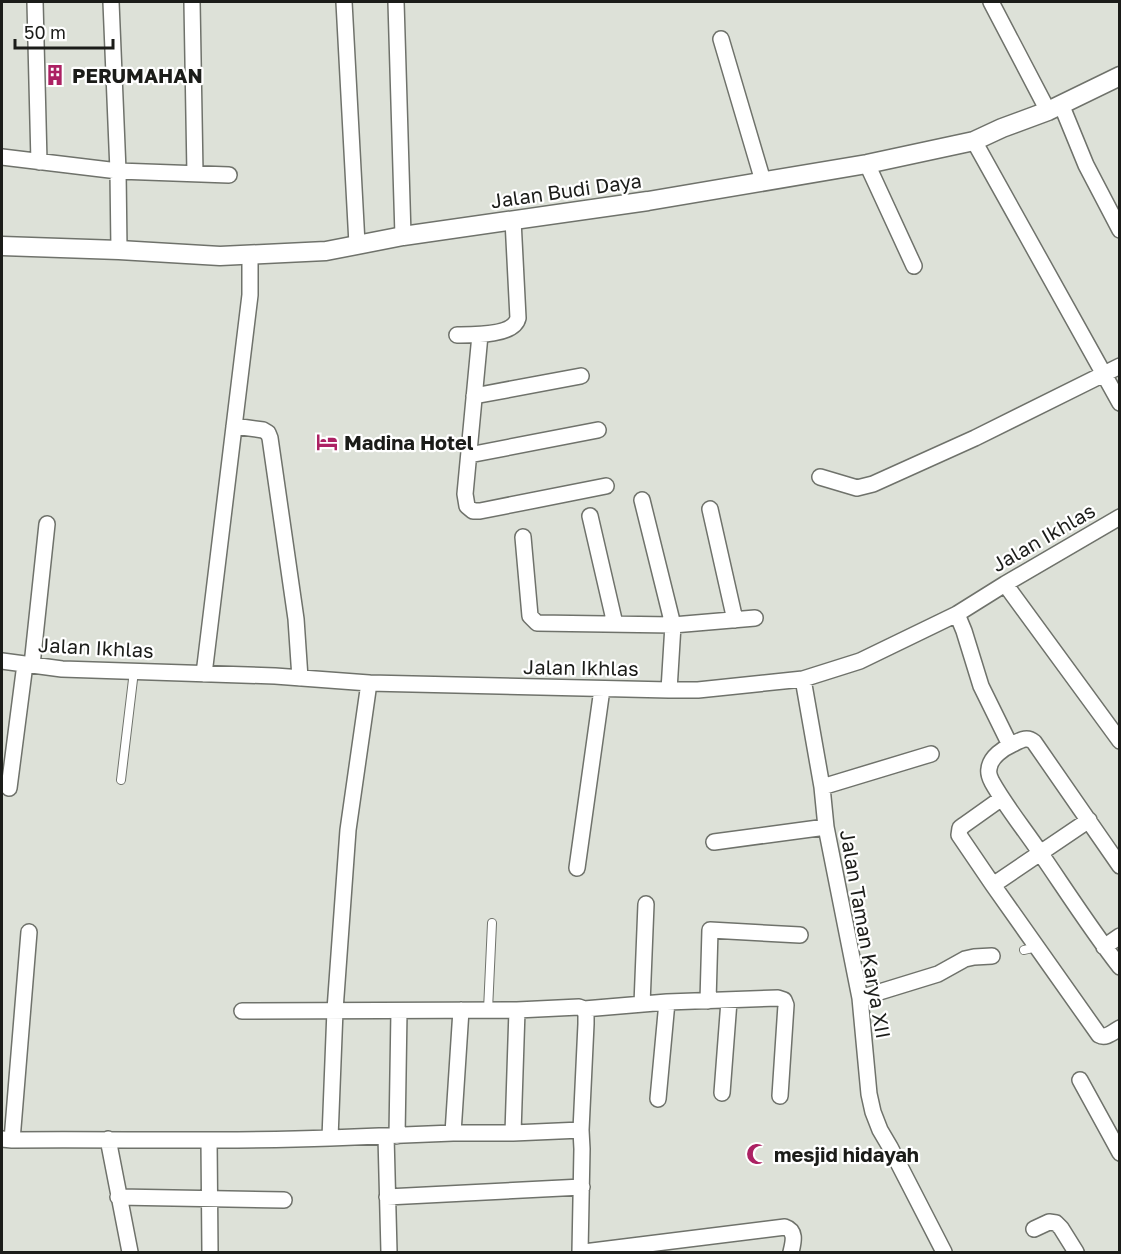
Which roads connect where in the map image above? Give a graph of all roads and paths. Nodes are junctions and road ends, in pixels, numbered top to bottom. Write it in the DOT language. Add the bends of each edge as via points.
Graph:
graph roads {
  1 [pos="34,2"];
  2 [pos="111,2"];
  3 [pos="192,2"];
  4 [pos="345,2"];
  5 [pos="396,2"];
  6 [pos="991,2"];
  7 [pos="721,39"];
  8 [pos="1119,76"];
  9 [pos="1055,107"];
  10 [pos="974,141"];
  11 [pos="2,157"];
  12 [pos="39,162"];
  13 [pos="867,164"];
  14 [pos="118,171"];
  15 [pos="195,174"];
  16 [pos="229,175"];
  17 [pos="763,181"];
  18 [pos="513,220"];
  19 [pos="1119,230"];
  20 [pos="403,236"];
  21 [pos="357,244"];
  22 [pos="2,246"];
  23 [pos="119,250"];
  24 [pos="250,255"];
  25 [pos="914,266"];
  26 [pos="457,335"];
  27 [pos="480,336"];
  28 [pos="1119,366"];
  29 [pos="1103,375"];
  30 [pos="581,376"];
  31 [pos="474,396"];
  32 [pos="1119,403"];
  33 [pos="234,426"];
  34 [pos="598,430"];
  35 [pos="469,455"];
  36 [pos="820,477"];
  37 [pos="606,486"];
  38 [pos="642,500"];
  39 [pos="710,510"];
  40 [pos="590,516"];
  41 [pos="1119,517"];
  42 [pos="47,524"];
  43 [pos="524,537"];
  44 [pos="1005,584"];
  45 [pos="957,614"];
  46 [pos="755,618"];
  47 [pos="735,620"];
  48 [pos="615,624"];
  49 [pos="673,625"];
  50 [pos="2,661"];
  51 [pos="28,665"];
  52 [pos="134,671"];
  53 [pos="204,674"];
  54 [pos="300,678"];
  55 [pos="803,679"];
  56 [pos="369,683"];
  57 [pos="603,689"];
  58 [pos="669,690"];
  59 [pos="1119,741"];
  60 [pos="1010,745"];
  61 [pos="931,754"];
  62 [pos="122,780"];
  63 [pos="822,787"];
  64 [pos="9,788"];
  65 [pos="1002,798"];
  66 [pos="1089,820"];
  67 [pos="826,827"];
  68 [pos="714,842"];
  69 [pos="1040,852"];
  70 [pos="1119,866"];
  71 [pos="577,868"];
  72 [pos="993,885"];
  73 [pos="646,904"];
  74 [pos="492,923"];
  75 [pos="29,932"];
  76 [pos="800,935"];
  77 [pos="1119,936"];
  78 [pos="1104,947"];
  79 [pos="992,956"];
  80 [pos="1119,967"];
  81 [pos="860,998"];
  82 [pos="708,1001"];
  83 [pos="729,1001"];
  84 [pos="667,1002"];
  85 [pos="642,1004"];
  86 [pos="584,1009"];
  87 [pos="335,1010"];
  88 [pos="461,1010"];
  89 [pos="488,1010"];
  90 [pos="517,1010"];
  91 [pos="242,1011"];
  92 [pos="399,1011"];
  93 [pos="1119,1028"];
  94 [pos="1080,1080"];
  95 [pos="722,1093"];
  96 [pos="780,1096"];
  97 [pos="658,1099"];
  98 [pos="581,1130"];
  99 [pos="453,1133"];
  100 [pos="513,1133"];
  101 [pos="391,1136"];
  102 [pos="330,1138"];
  103 [pos="7,1139"];
  104 [pos="108,1139"];
  105 [pos="209,1140"];
  106 [pos="1119,1153"];
  107 [pos="582,1187"];
  108 [pos="118,1197"];
  109 [pos="387,1197"];
  110 [pos="210,1199"];
  111 [pos="284,1200"];
  112 [pos="1034,1229"];
  113 [pos="130,1252"];
  114 [pos="210,1252"];
  115 [pos="389,1252"];
  116 [pos="582,1252"];
  117 [pos="791,1252"];
  118 [pos="944,1252"];
  119 [pos="1077,1252"];
  1 -- 12 [label="street"];
  2 -- 14 [label="street"];
  3 -- 15 [label="street"];
  4 -- 21 [label="street"];
  5 -- 20 [label="street"];
  6 -- 9 [label="street"];
  7 -- 17 [label="street"];
  8 -- 9 [label="street, Jalan Budi Daya"];
  9 -- 10 [label="street, Jalan Budi Daya"];
  9 -- 19 [label="street"];
  10 -- 13 [label="street, Jalan Budi Daya"];
  10 -- 29 [label="street"];
  11 -- 12 [label="street"];
  12 -- 14 [label="street"];
  13 -- 17 [label="street, Jalan Budi Daya"];
  13 -- 25 [label="street"];
  14 -- 15 [label="street"];
  14 -- 23 [label="street"];
  15 -- 16 [label="street"];
  17 -- 18 [label="street, Jalan Budi Daya"];
  18 -- 20 [label="street, Jalan Budi Daya"];
  18 -- 27 [label="street" via="517,323"];
  20 -- 21 [label="street, Jalan Budi Daya"];
  21 -- 24 [label="street, Jalan Budi Daya"];
  22 -- 23 [label="street, Jalan Budi Daya"];
  23 -- 24 [label="street, Jalan Budi Daya"];
  24 -- 33 [label="street" via="250,295"];
  26 -- 27 [label="street"];
  27 -- 31 [label="street"];
  28 -- 29 [label="street"];
  29 -- 32 [label="street"];
  29 -- 36 [label="street" via="873,484 857,488"];
  30 -- 31 [label="street"];
  31 -- 35 [label="street"];
  33 -- 53 [label="street"];
  33 -- 54 [label="street" via="269,434 296,619"];
  34 -- 35 [label="street"];
  35 -- 37 [label="street" via="465,502 473,511"];
  38 -- 49 [label="street"];
  39 -- 47 [label="street"];
  40 -- 48 [label="street"];
  41 -- 44 [label="street, Jalan Ikhlas"];
  42 -- 51 [label="street"];
  43 -- 48 [label="street" via="532,619 537,623"];
  44 -- 45 [label="street, Jalan Ikhlas"];
  44 -- 59 [label="street"];
  45 -- 55 [label="street, Jalan Ikhlas" via="860,661"];
  45 -- 60 [label="street" via="981,686"];
  46 -- 47 [label="street"];
  47 -- 49 [label="street"];
  48 -- 49 [label="street"];
  49 -- 58 [label="street"];
  50 -- 51 [label="street, Jalan Ikhlas"];
  51 -- 52 [label="street, Jalan Ikhlas"];
  51 -- 64 [label="street"];
  52 -- 53 [label="street, Jalan Ikhlas"];
  52 -- 62 [label="lane"];
  53 -- 54 [label="street, Jalan Ikhlas"];
  54 -- 56 [label="street, Jalan Ikhlas"];
  55 -- 58 [label="street, Jalan Ikhlas"];
  55 -- 63 [label="street, Jalan Taman Karya XII"];
  56 -- 57 [label="street, Jalan Ikhlas"];
  56 -- 87 [label="street" via="348,830"];
  57 -- 58 [label="street, Jalan Ikhlas"];
  57 -- 71 [label="street"];
  60 -- 65 [label="street" via="993,758 988,770"];
  60 -- 66 [label="street" via="1024,738 1034,742"];
  61 -- 63 [label="street"];
  63 -- 67 [label="street, Jalan Taman Karya XII"];
  65 -- 69 [label="street"];
  65 -- 72 [label="street" via="959,831"];
  66 -- 69 [label="street"];
  66 -- 70 [label="street"];
  67 -- 68 [label="street"];
  67 -- 81 [label="street, Jalan Taman Karya XII"];
  69 -- 72 [label="street"];
  69 -- 78 [label="street"];
  72 -- 93 [label="street" via="1030,948 1099,1035 1106,1036"];
  73 -- 85 [label="street"];
  74 -- 89 [label="lane"];
  75 -- 103 [label="street"];
  76 -- 82 [label="street" via="710,930"];
  77 -- 78 [label="street"];
  78 -- 80 [label="street"];
  79 -- 81 [label="street" via="965,959 938,974"];
  81 -- 118 [label="street, Jalan Taman Karya XII" via="873,1113"];
  82 -- 83 [label="street"];
  82 -- 84 [label="street"];
  83 -- 95 [label="street"];
  83 -- 96 [label="street" via="784,1000"];
  84 -- 85 [label="street"];
  84 -- 97 [label="street"];
  85 -- 86 [label="street"];
  86 -- 90 [label="street"];
  86 -- 98 [label="street"];
  87 -- 91 [label="street"];
  87 -- 92 [label="street"];
  87 -- 102 [label="street"];
  88 -- 89 [label="street"];
  88 -- 92 [label="street"];
  88 -- 99 [label="street"];
  89 -- 90 [label="street"];
  90 -- 100 [label="street"];
  92 -- 101 [label="street"];
  94 -- 106 [label="street"];
  98 -- 100 [label="street"];
  98 -- 107 [label="street"];
  99 -- 100 [label="street"];
  99 -- 101 [label="street"];
  101 -- 102 [label="street"];
  101 -- 109 [label="street"];
  102 -- 105 [label="street"];
  103 -- 104 [label="street"];
  104 -- 105 [label="street"];
  104 -- 108 [label="street"];
  105 -- 110 [label="street"];
  107 -- 109 [label="street"];
  107 -- 116 [label="street"];
  108 -- 110 [label="street"];
  108 -- 113 [label="street"];
  109 -- 115 [label="street"];
  110 -- 111 [label="street"];
  110 -- 114 [label="street"];
  112 -- 119 [label="street" via="1056,1223"];
  116 -- 117 [label="street" via="785,1227 793,1233"];
}
